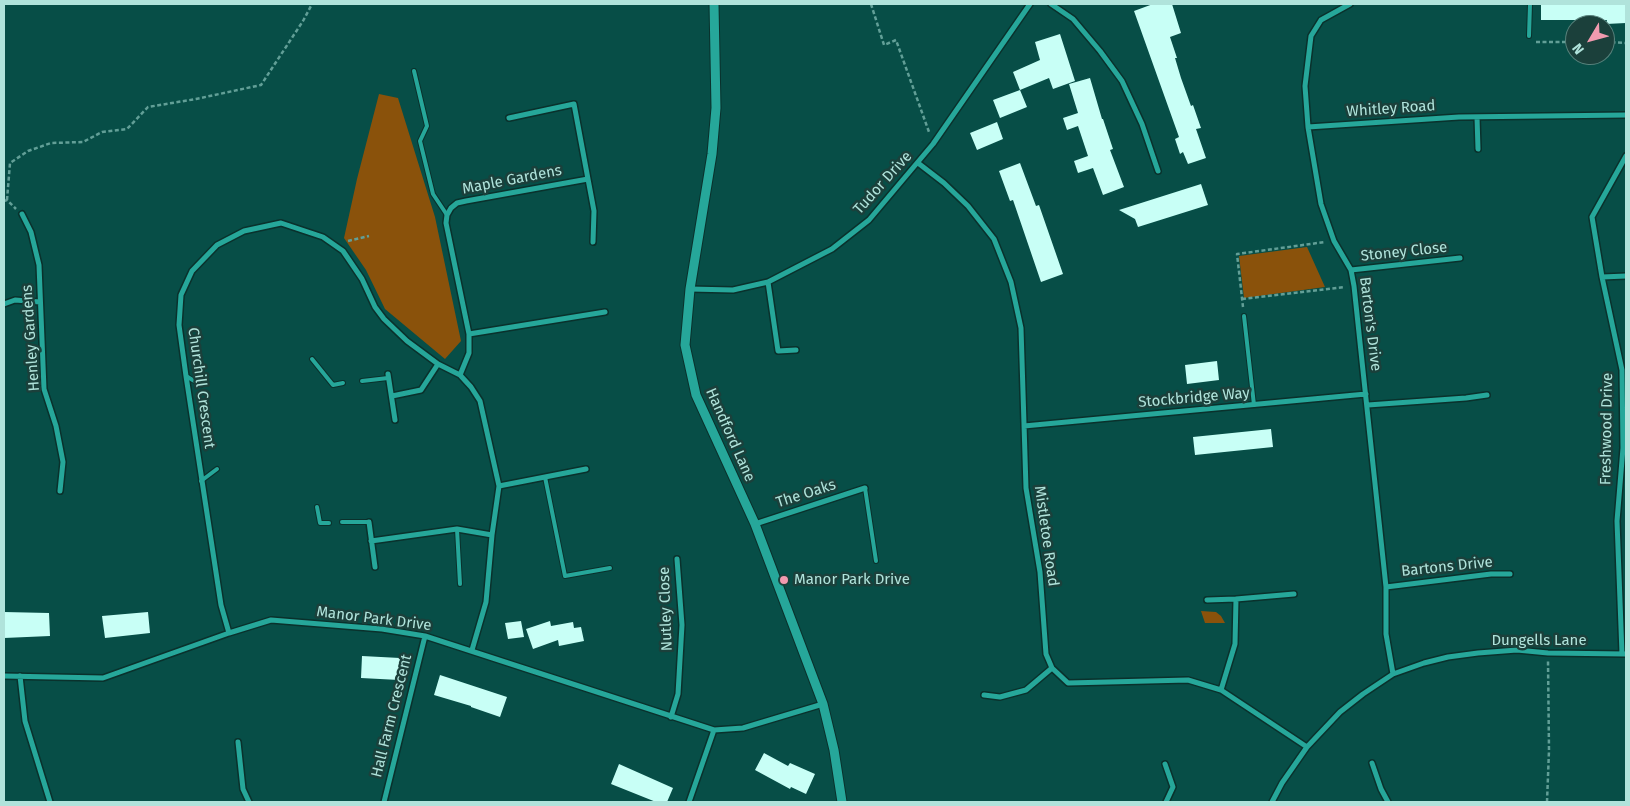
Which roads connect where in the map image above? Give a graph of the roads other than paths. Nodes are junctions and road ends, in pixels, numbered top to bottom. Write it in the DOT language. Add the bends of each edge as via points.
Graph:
graph roads {
  1 [pos="714,4"];
  2 [pos="1030,4"];
  3 [pos="1051,4"];
  4 [pos="1350,4"];
  5 [pos="1530,4"];
  6 [pos="1529,36"];
  7 [pos="414,70"];
  8 [pos="1626,115"];
  9 [pos="1477,117"];
  10 [pos="509,118"];
  11 [pos="1308,127"];
  12 [pos="1478,149"];
  13 [pos="1626,156"];
  14 [pos="918,163"];
  15 [pos="1158,171"];
  16 [pos="588,179"];
  17 [pos="22,214"];
  18 [pos="447,215"];
  19 [pos="593,242"];
  20 [pos="1460,258"];
  21 [pos="1350,270"];
  22 [pos="1626,276"];
  23 [pos="1602,277"];
  24 [pos="768,282"];
  25 [pos="690,289"];
  26 [pos="40,302"];
  27 [pos="4,304"];
  28 [pos="605,312"];
  29 [pos="1244,316"];
  30 [pos="468,334"];
  31 [pos="796,350"];
  32 [pos="312,359"];
  33 [pos="438,364"];
  34 [pos="460,375"];
  35 [pos="186,376"];
  36 [pos="388,376"];
  37 [pos="362,382"];
  38 [pos="343,384"];
  39 [pos="201,385"];
  40 [pos="1366,394"];
  41 [pos="1488,395"];
  42 [pos="392,396"];
  43 [pos="1254,405"];
  44 [pos="1368,405"];
  45 [pos="395,420"];
  46 [pos="1024,426"];
  47 [pos="217,469"];
  48 [pos="586,469"];
  49 [pos="545,477"];
  50 [pos="201,481"];
  51 [pos="1623,481"];
  52 [pos="498,486"];
  53 [pos="865,488"];
  54 [pos="60,491"];
  55 [pos="317,507"];
  56 [pos="342,522"];
  57 [pos="369,522"];
  58 [pos="329,523"];
  59 [pos="755,524"];
  60 [pos="457,529"];
  61 [pos="492,535"];
  62 [pos="371,541"];
  63 [pos="677,559"];
  64 [pos="876,561"];
  65 [pos="375,567"];
  66 [pos="610,568"];
  67 [pos="1510,574"];
  68 [pos="460,584"];
  69 [pos="1386,587"];
  70 [pos="1294,594"];
  71 [pos="1236,599"];
  72 [pos="1207,600"];
  73 [pos="228,633"];
  74 [pos="426,636"];
  75 [pos="472,650"];
  76 [pos="1624,654"];
  77 [pos="1052,668"];
  78 [pos="1394,674"];
  79 [pos="4,676"];
  80 [pos="20,676"];
  81 [pos="1221,690"];
  82 [pos="984,695"];
  83 [pos="823,704"];
  84 [pos="671,717"];
  85 [pos="714,730"];
  86 [pos="238,742"];
  87 [pos="1307,747"];
  88 [pos="1372,763"];
  89 [pos="1165,764"];
  90 [pos="50,802"];
  91 [pos="249,802"];
  92 [pos="384,802"];
  93 [pos="689,802"];
  94 [pos="842,802"];
  95 [pos="1166,802"];
  96 [pos="1272,802"];
  97 [pos="1388,802"];
  1 -- 25 [label="street, Handford Lane" via="716,108 712,154"];
  2 -- 14 [label="street, Tudor Drive"];
  3 -- 15 [label="street" via="1073,18 1122,81 1142,124"];
  4 -- 11 [label="street, Barton's Drive" via="1321,20 1311,36 1305,86"];
  5 -- 6 [label="lane"];
  7 -- 18 [label="lane" via="427,126 420,141 433,194"];
  8 -- 9 [label="street, Whitley Road"];
  9 -- 11 [label="street, Whitley Road"];
  9 -- 12 [label="street"];
  10 -- 16 [label="street" via="574,104"];
  11 -- 21 [label="street, Barton's Drive" via="1321,204 1334,241"];
  13 -- 23 [label="street, Freshwood Drive" via="1592,217"];
  14 -- 24 [label="street, Tudor Drive" via="870,220 832,249"];
  14 -- 46 [label="street, Mistletoe Road" via="968,206 994,239 1011,282 1020,328"];
  16 -- 18 [label="street, Maple Gardens" via="466,200 457,203"];
  16 -- 19 [label="street" via="594,211"];
  17 -- 26 [label="street, Henley Gardens" via="31,232 39,265"];
  18 -- 30 [label="street"];
  20 -- 21 [label="street, Stoney Close"];
  21 -- 40 [label="street, Barton's Drive"];
  22 -- 23 [label="street"];
  23 -- 51 [label="street, Freshwood Drive" via="1622,370"];
  24 -- 25 [label="street, Tudor Drive" via="733,290"];
  24 -- 31 [label="street" via="778,351"];
  25 -- 59 [label="street, Handford Lane" via="685,345 696,395"];
  26 -- 27 [label="street" via="15,300"];
  26 -- 54 [label="street, Henley Gardens" via="44,389 63,462"];
  28 -- 30 [label="street"];
  29 -- 43 [label="lane"];
  30 -- 34 [label="street" via="469,353"];
  32 -- 38 [label="lane" via="333,385"];
  33 -- 34 [label="street, Churchill Crescent"];
  33 -- 35 [label="street, Churchill Crescent" via="384,320 343,251 323,237 281,223 244,231 217,245 192,271 182,295 179,325"];
  33 -- 42 [label="street" via="421,390"];
  34 -- 52 [label="street, Churchill Crescent" via="480,401"];
  35 -- 39 [label="lane"];
  35 -- 50 [label="street, Churchill Crescent"];
  36 -- 37 [label="lane"];
  36 -- 42 [label="street"];
  40 -- 43 [label="street, Stockbridge Way"];
  40 -- 44 [label="street, Barton's Drive"];
  41 -- 44 [label="street"];
  42 -- 45 [label="street"];
  43 -- 46 [label="street, Stockbridge Way"];
  44 -- 69 [label="street, Barton's Drive"];
  46 -- 77 [label="street, Mistletoe Road" via="1026,488 1040,572 1046,654"];
  47 -- 50 [label="lane"];
  48 -- 49 [label="street"];
  49 -- 52 [label="street"];
  49 -- 66 [label="lane" via="565,576"];
  50 -- 73 [label="street, Churchill Crescent" via="220,605"];
  51 -- 76 [label="street, Freshwood Drive" via="1617,520"];
  52 -- 61 [label="street, Churchill Crescent"];
  53 -- 59 [label="street, The Oaks"];
  53 -- 64 [label="lane"];
  55 -- 58 [label="lane" via="320,523"];
  56 -- 57 [label="lane"];
  57 -- 62 [label="street"];
  59 -- 83 [label="street, Handford Lane"];
  60 -- 61 [label="street"];
  60 -- 62 [label="street"];
  60 -- 68 [label="lane"];
  61 -- 75 [label="street, Churchill Crescent" via="486,602"];
  62 -- 65 [label="street"];
  63 -- 84 [label="street, Nutley Close" via="682,625 678,694"];
  67 -- 69 [label="street, Bartons Drive"];
  69 -- 78 [label="street, Barton's Drive" via="1386,634"];
  70 -- 71 [label="street"];
  71 -- 72 [label="street"];
  71 -- 81 [label="street" via="1235,644"];
  73 -- 74 [label="street, Manor Park Drive" via="271,620"];
  73 -- 80 [label="street, Manor Park Drive" via="103,678"];
  74 -- 75 [label="street, Manor Park Drive"];
  74 -- 92 [label="street, Hall Farm Crescent"];
  75 -- 84 [label="street, Manor Park Drive"];
  76 -- 78 [label="street, Dungells Lane" via="1517,650 1468,654 1424,663"];
  77 -- 81 [label="street" via="1068,682 1188,680"];
  77 -- 82 [label="street" via="1026,690 1000,697"];
  78 -- 87 [label="street, Dungells Lane" via="1340,712"];
  79 -- 80 [label="street, Manor Park Drive"];
  80 -- 90 [label="street" via="25,721"];
  81 -- 87 [label="street"];
  83 -- 85 [label="street, Manor Park Drive" via="744,728"];
  83 -- 94 [label="street, Handford Lane"];
  84 -- 85 [label="street, Manor Park Drive"];
  85 -- 93 [label="street"];
  86 -- 91 [label="street" via="243,789"];
  87 -- 96 [label="street, Dungells Lane"];
  88 -- 97 [label="street"];
  89 -- 95 [label="street" via="1173,787"];
}
